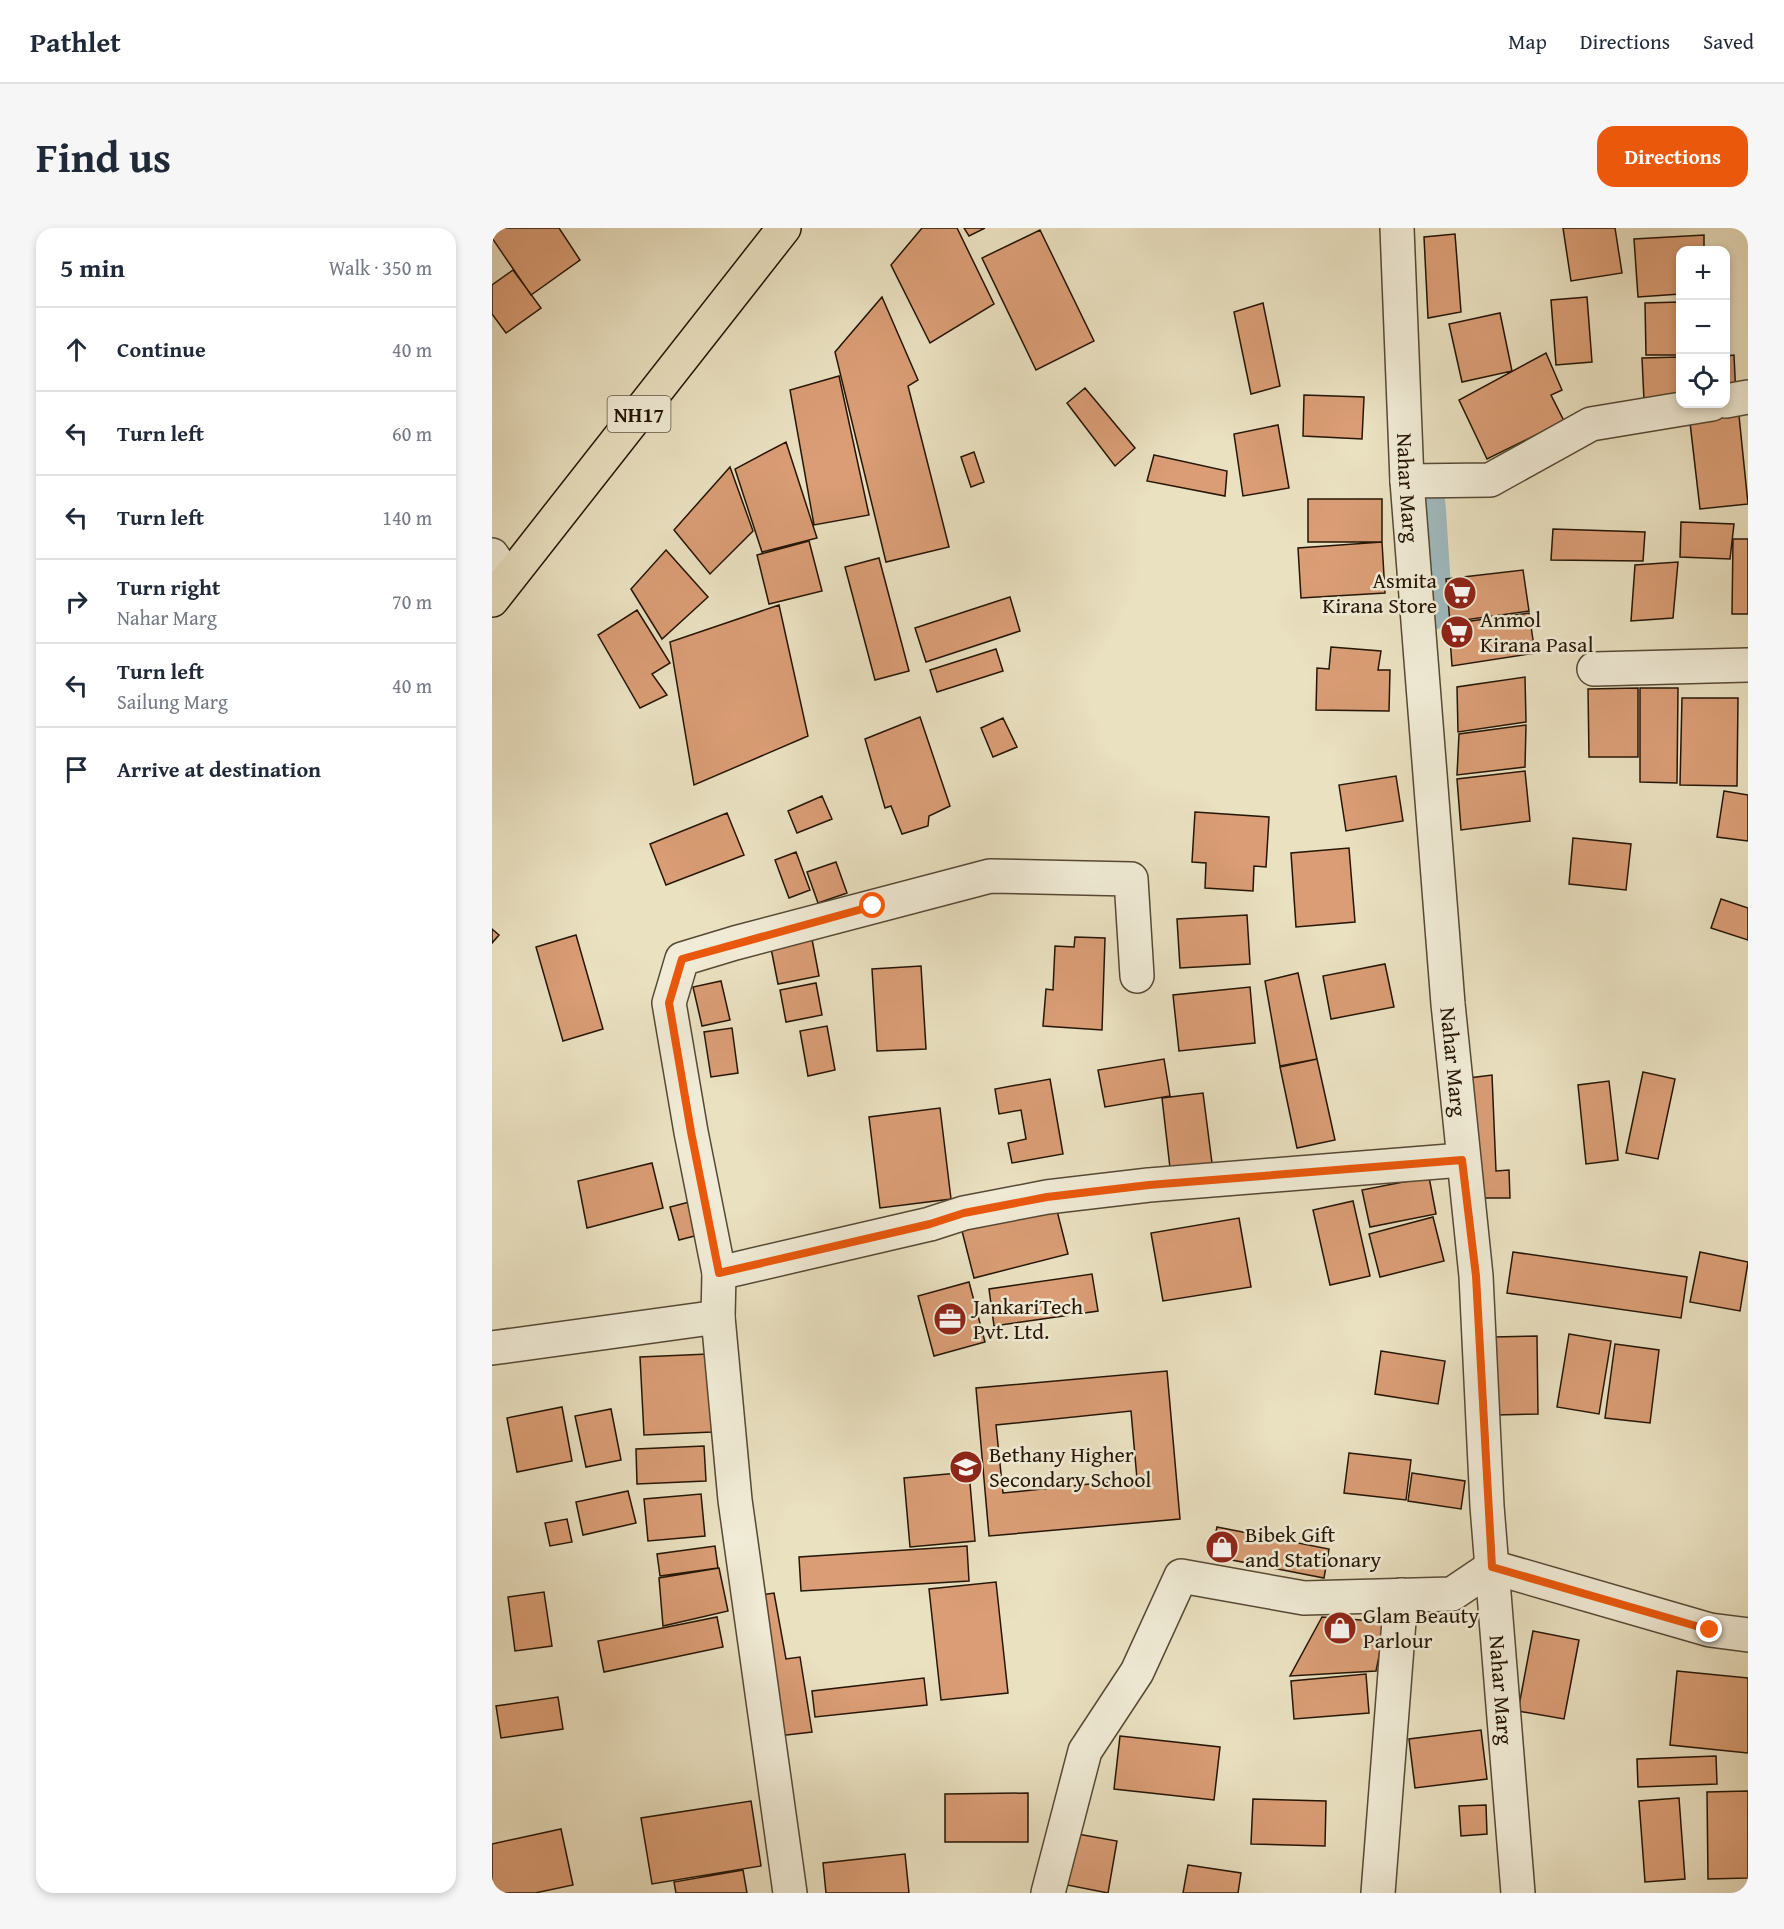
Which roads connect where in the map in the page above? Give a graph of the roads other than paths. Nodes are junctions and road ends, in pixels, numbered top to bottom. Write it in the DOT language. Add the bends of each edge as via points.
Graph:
graph roads {
  1 [pos="784,228"];
  2 [pos="1397,228"];
  3 [pos="1748,398"];
  4 [pos="1730,400"];
  5 [pos="1688,408"];
  6 [pos="1407,481"];
  7 [pos="497,578"];
  8 [pos="1748,665"];
  9 [pos="1594,669"];
  10 [pos="1137,976"];
  11 [pos="1462,1160"];
  12 [pos="719,1273"];
  13 [pos="718,1317"];
  14 [pos="492,1348"];
  15 [pos="1502,1570"];
  16 [pos="1401,1595"];
  17 [pos="1748,1635"];
  18 [pos="790,1893"];
  19 [pos="1048,1893"];
  20 [pos="1378,1893"];
  21 [pos="1518,1893"];
  1 -- 7 [label="highway, NH17"];
  2 -- 6 [label="street, Nahar Marg"];
  3 -- 4 [label="street"];
  5 -- 6 [label="street" via="1591,424 1490,480"];
  6 -- 11 [label="street, Nahar Marg"];
  8 -- 9 [label="street"];
  10 -- 12 [label="street" via="1131,879 990,876 682,959 669,1003"];
  11 -- 12 [label="street" via="1047,1197 964,1213"];
  11 -- 15 [label="street, Nahar Marg"];
  12 -- 13 [label="street"];
  13 -- 14 [label="street"];
  13 -- 18 [label="street" via="735,1500"];
  15 -- 16 [label="street" via="1452,1594"];
  15 -- 17 [label="street" via="1710,1630"];
  15 -- 21 [label="street, Nahar Marg"];
  16 -- 19 [label="street" via="1304,1598 1181,1576 1137,1672 1085,1751"];
  16 -- 20 [label="street"];
}
